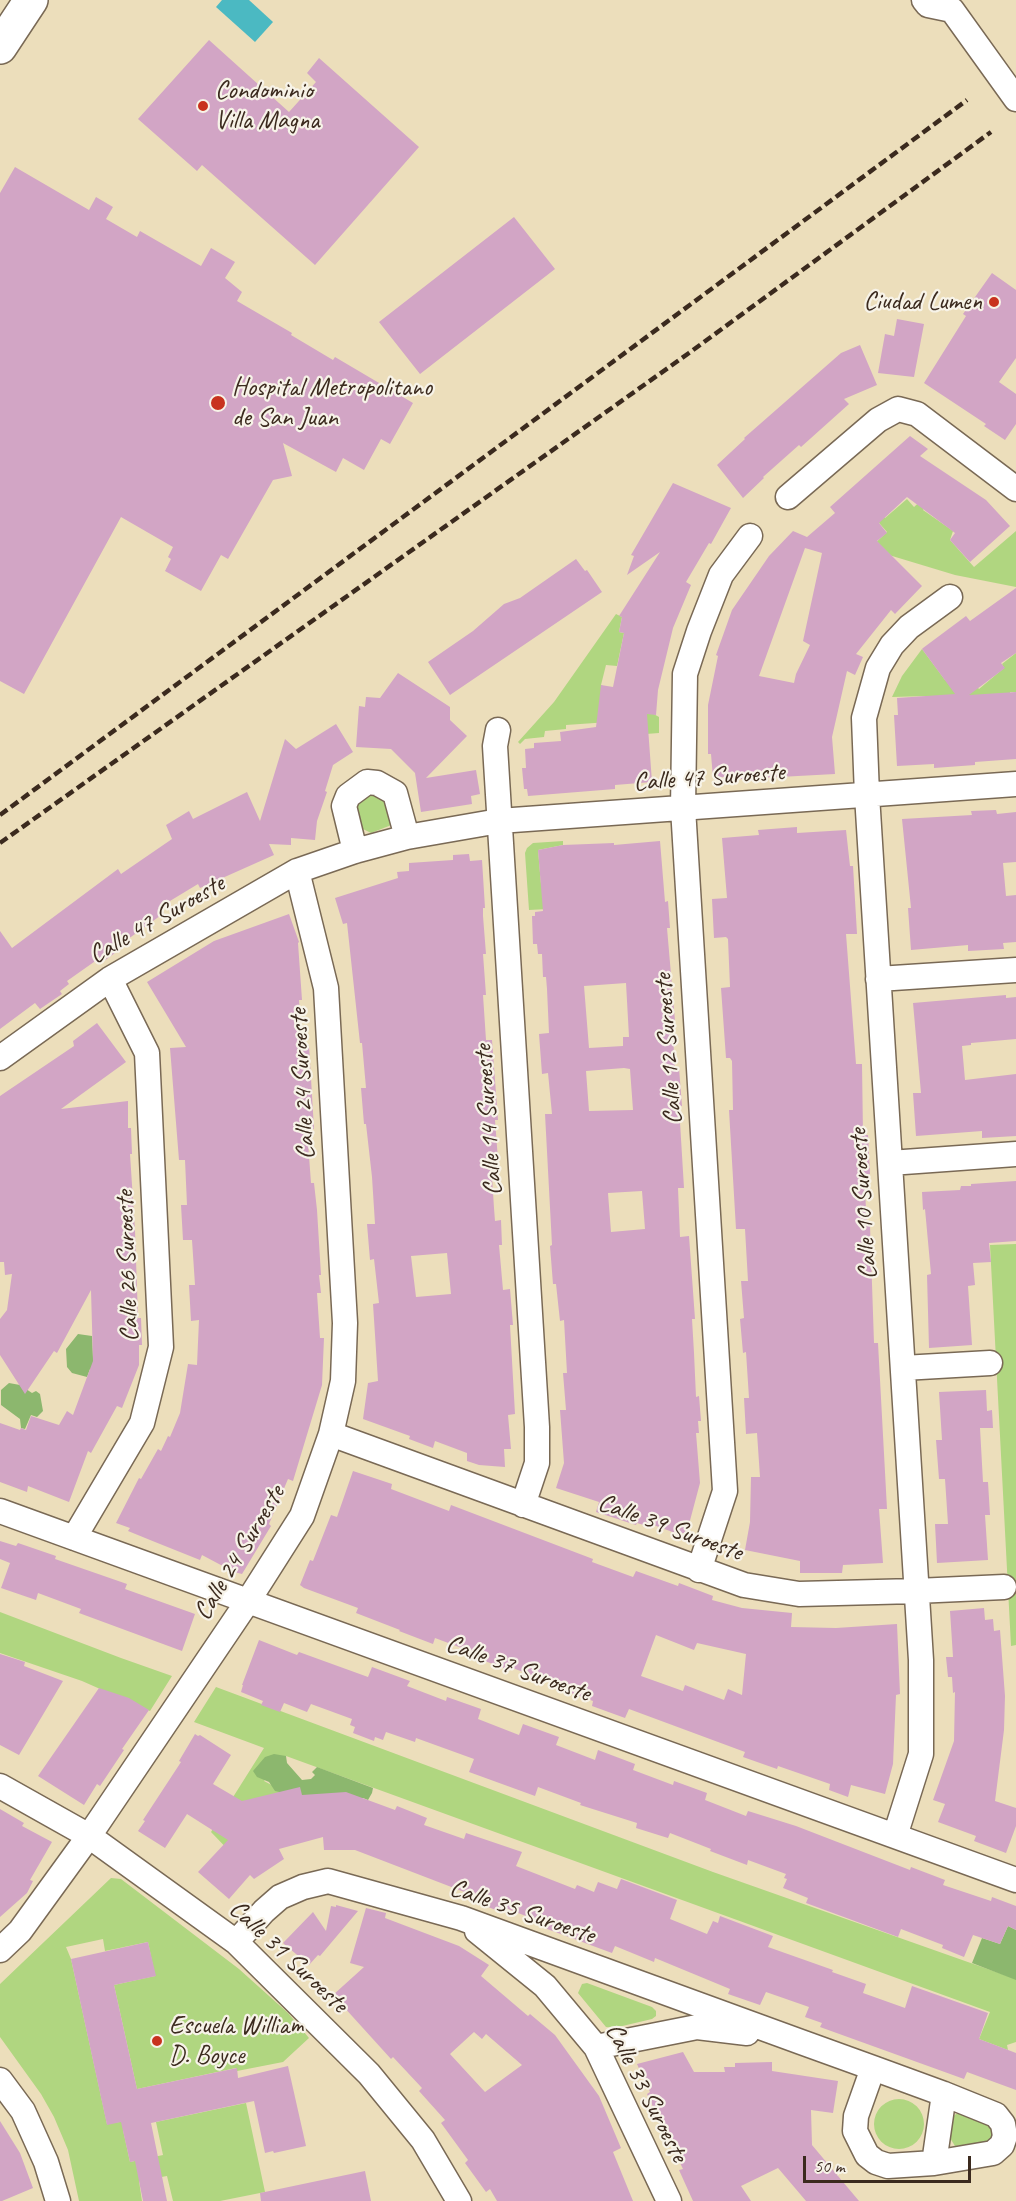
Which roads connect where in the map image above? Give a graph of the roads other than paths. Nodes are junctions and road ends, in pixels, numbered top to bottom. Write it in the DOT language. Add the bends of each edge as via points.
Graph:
graph roads {
  1 [pos="32,0"];
  2 [pos="924,0"];
  3 [pos="952,5"];
  4 [pos="0,47"];
  5 [pos="1016,99"];
  6 [pos="1016,489"];
  7 [pos="788,497"];
  8 [pos="750,536"];
  9 [pos="950,597"];
  10 [pos="498,730"];
  11 [pos="1016,784"];
  12 [pos="867,795"];
  13 [pos="683,808"];
  14 [pos="499,821"];
  15 [pos="407,837"];
  16 [pos="355,851"];
  17 [pos="297,871"];
  18 [pos="1016,969"];
  19 [pos="110,979"];
  20 [pos="878,979"];
  21 [pos="0,1058"];
  22 [pos="1016,1154"];
  23 [pos="890,1163"];
  24 [pos="990,1363"];
  25 [pos="903,1368"];
  26 [pos="331,1434"];
  27 [pos="523,1505"];
  28 [pos="0,1511"];
  29 [pos="74,1538"];
  30 [pos="699,1570"];
  31 [pos="1004,1587"];
  32 [pos="916,1592"];
  33 [pos="248,1601"];
  34 [pos="0,1786"];
  35 [pos="89,1836"];
  36 [pos="895,1836"];
  37 [pos="1016,1880"];
  38 [pos="461,1918"];
  39 [pos="236,1942"];
  40 [pos="0,1950"];
  41 [pos="801,2042"];
  42 [pos="596,2048"];
  43 [pos="873,2068"];
  44 [pos="0,2080"];
  45 [pos="944,2094"];
  46 [pos="934,2163"];
  47 [pos="58,2201"];
  48 [pos="459,2201"];
  49 [pos="669,2201"];
  1 -- 4 [label="main road"];
  2 -- 3 [label="street" via="928,5"];
  3 -- 5 [label="street"];
  6 -- 7 [label="street" via="917,414 898,410 878,420"];
  8 -- 13 [label="street, Calle 12 Suroeste" via="721,575 685,674"];
  9 -- 12 [label="street, Calle 10 Suroeste" via="909,627 878,668 864,718"];
  10 -- 14 [label="street, Calle 14 Suroeste" via="495,746"];
  11 -- 12 [label="street, Calle 47 Suroeste"];
  12 -- 13 [label="street, Calle 47 Suroeste"];
  12 -- 20 [label="street, Calle 10 Suroeste"];
  13 -- 14 [label="street, Calle 47 Suroeste"];
  13 -- 30 [label="street, Calle 12 Suroeste" via="724,1491"];
  14 -- 15 [label="street, Calle 47 Suroeste"];
  14 -- 27 [label="street, Calle 14 Suroeste" via="537,1428 537,1463"];
  15 -- 16 [label="street, Calle 47 Suroeste"];
  15 -- 16 [label="street" via="395,793 367,782 348,796 344,806"];
  16 -- 17 [label="street, Calle 47 Suroeste"];
  17 -- 19 [label="street, Calle 47 Suroeste"];
  17 -- 26 [label="street, Calle 24 Suroeste" via="326,988 345,1323 343,1381"];
  18 -- 20 [label="street"];
  19 -- 21 [label="street, Calle 47 Suroeste"];
  19 -- 29 [label="street, Calle 26 Suroeste" via="147,1053 161,1347 142,1423"];
  20 -- 23 [label="street, Calle 10 Suroeste"];
  22 -- 23 [label="street"];
  23 -- 25 [label="street, Calle 10 Suroeste"];
  24 -- 25 [label="street"];
  25 -- 32 [label="street, Calle 10 Suroeste"];
  26 -- 27 [label="street, Calle 39 Suroeste"];
  26 -- 33 [label="street, Calle 24 Suroeste" via="302,1516"];
  27 -- 30 [label="street, Calle 39 Suroeste"];
  28 -- 29 [label="street, Calle 37 Suroeste"];
  29 -- 33 [label="street, Calle 37 Suroeste"];
  30 -- 32 [label="street, Calle 39 Suroeste" via="744,1586 799,1594"];
  31 -- 32 [label="street, Calle 39 Suroeste"];
  32 -- 36 [label="street, Calle 10 Suroeste" via="921,1754"];
  33 -- 35 [label="street, Calle 24 Suroeste"];
  33 -- 36 [label="street, Calle 37 Suroeste"];
  34 -- 35 [label="street, Calle 31 Suroeste"];
  35 -- 39 [label="street, Calle 31 Suroeste"];
  35 -- 40 [label="street, Calle 24 Suroeste" via="20,1931"];
  36 -- 37 [label="street, Calle 37 Suroeste"];
  38 -- 39 [label="street, Calle 35 Suroeste" via="328,1881 280,1897"];
  38 -- 41 [label="street, Calle 35 Suroeste"];
  38 -- 42 [label="street, Calle 33 Suroeste" via="545,1986"];
  39 -- 48 [label="street, Calle 31 Suroeste" via="369,2074 423,2140"];
  41 -- 42 [label="street, Calle 35 Suroeste" via="697,2027"];
  41 -- 43 [label="street, Calle 35 Suroeste"];
  42 -- 49 [label="street, Calle 33 Suroeste"];
  43 -- 45 [label="street, Calle 35 Suroeste"];
  43 -- 46 [label="street, Calle 35 Suroeste" via="856,2116 855,2131 867,2155 888,2166"];
  44 -- 47 [label="street" via="23,2111"];
  45 -- 46 [label="street"];
  45 -- 46 [label="street, Calle 35 Suroeste" via="996,2115 1005,2136 993,2153"];
}
